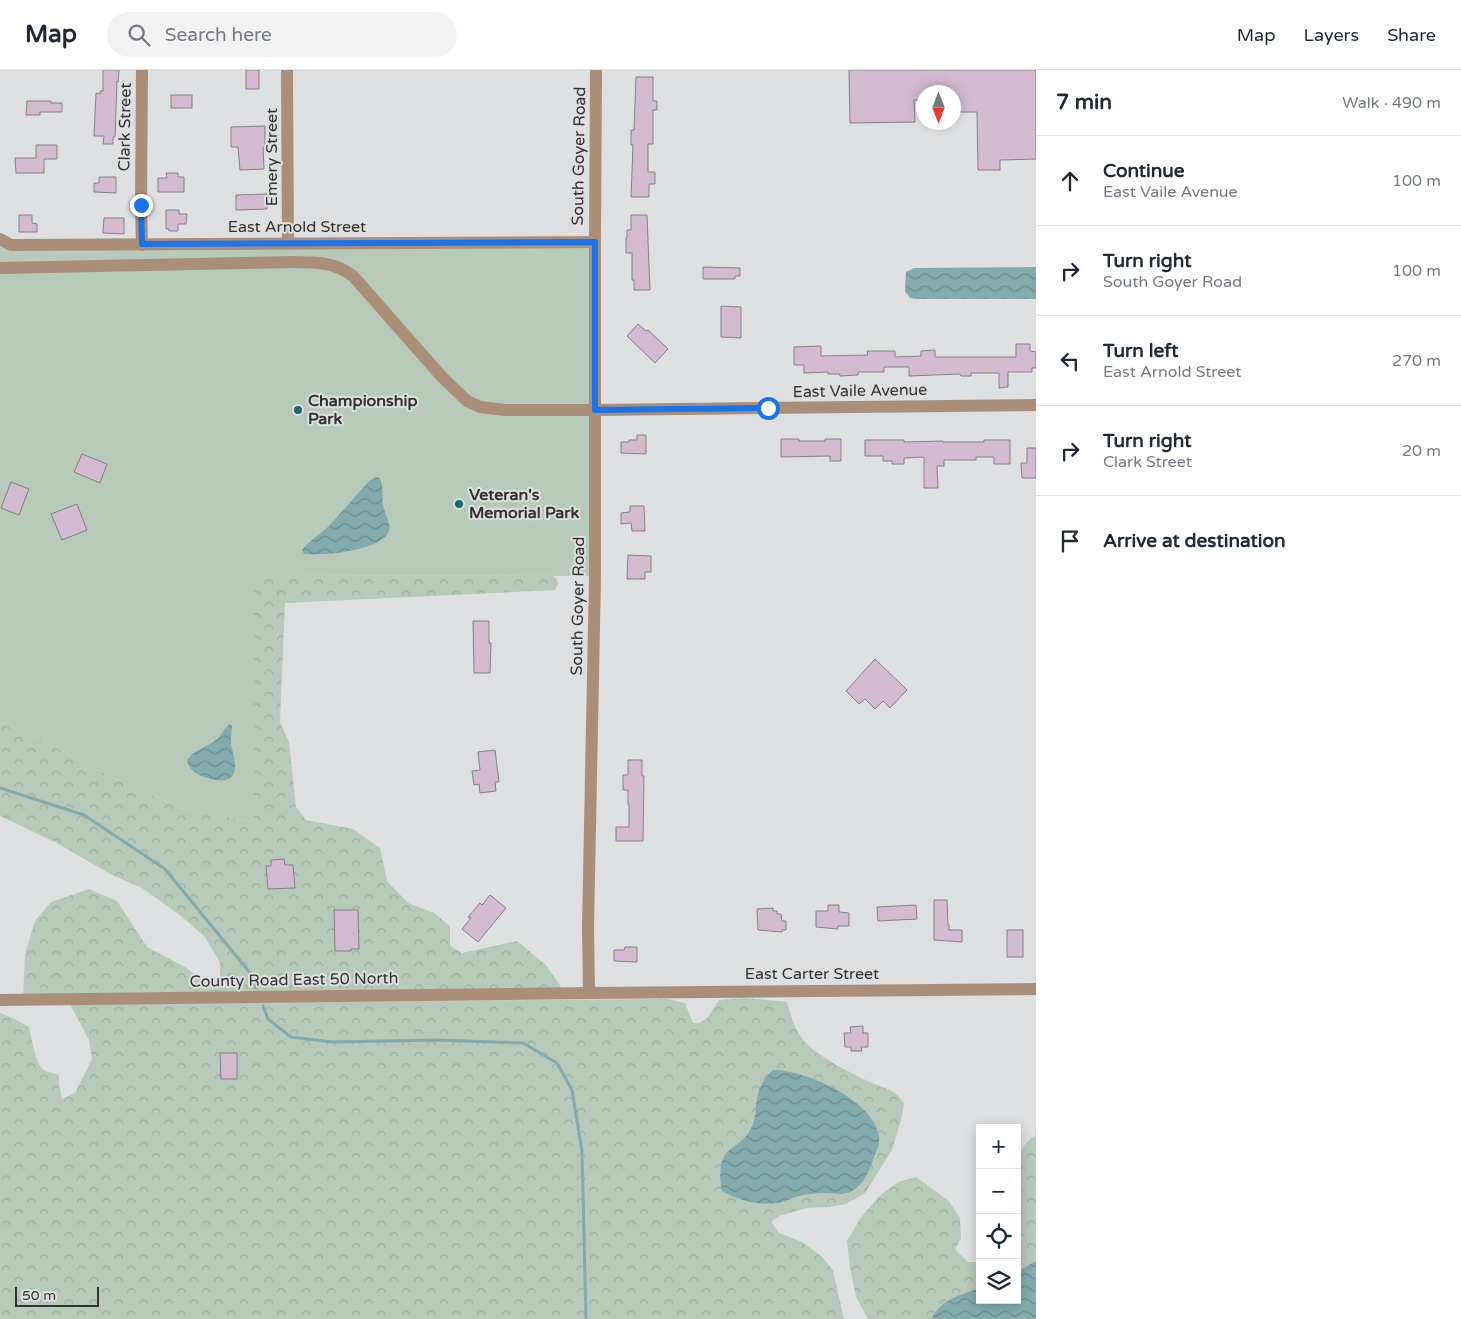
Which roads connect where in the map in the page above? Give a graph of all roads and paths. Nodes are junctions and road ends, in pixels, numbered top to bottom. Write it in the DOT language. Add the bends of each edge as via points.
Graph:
graph roads {
  1 [pos="142,70"];
  2 [pos="287,70"];
  3 [pos="596,70"];
  4 [pos="0,239"];
  5 [pos="595,242"];
  6 [pos="142,244"];
  7 [pos="288,244"];
  8 [pos="0,268"];
  9 [pos="1036,405"];
  10 [pos="595,410"];
  11 [pos="1036,989"];
  12 [pos="589,992"];
  13 [pos="0,1000"];
  1 -- 6 [label="street, Clark Street"];
  2 -- 7 [label="street, Emery Street"];
  3 -- 5 [label="street, South Goyer Road"];
  4 -- 6 [label="street, East Arnold Street" via="12,245"];
  5 -- 7 [label="street, East Arnold Street"];
  5 -- 10 [label="street, South Goyer Road"];
  6 -- 7 [label="street, East Arnold Street"];
  8 -- 10 [label="street, East Vaile Avenue" via="293,262 334,265 353,276 467,401 480,407 505,410"];
  9 -- 10 [label="street, East Vaile Avenue"];
  10 -- 12 [label="street, South Goyer Road"];
  11 -- 12 [label="street, East Carter Street"];
  12 -- 13 [label="street, County Road East 50 North"];
}
